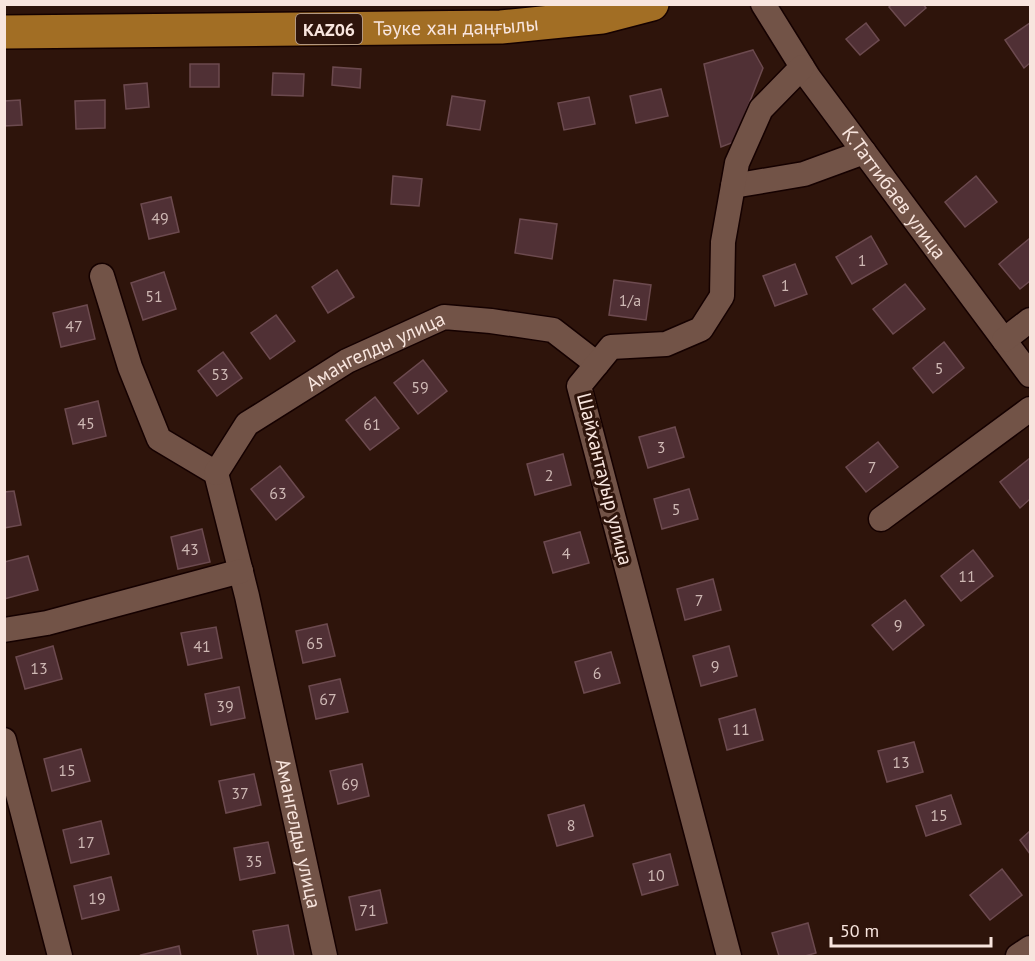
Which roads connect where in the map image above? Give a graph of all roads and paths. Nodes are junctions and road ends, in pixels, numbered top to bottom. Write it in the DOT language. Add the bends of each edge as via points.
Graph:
graph roads {
  1 [pos="652,4"];
  2 [pos="763,4"];
  3 [pos="4,32"];
  4 [pos="802,67"];
  5 [pos="864,152"];
  6 [pos="733,186"];
  7 [pos="102,276"];
  8 [pos="1030,320"];
  9 [pos="1004,340"];
  10 [pos="597,364"];
  11 [pos="1030,375"];
  12 [pos="1030,409"];
  13 [pos="216,473"];
  14 [pos="881,519"];
  15 [pos="241,571"];
  16 [pos="4,630"];
  17 [pos="4,740"];
  18 [pos="1030,948"];
  19 [pos="60,957"];
  20 [pos="325,957"];
  21 [pos="729,957"];
  22 [pos="1018,957"];
  1 -- 3 [label="main road, Тәуке хан даңғылы / KАZ06" via="602,17 501,27"];
  2 -- 4 [label="street, К.Таттибаев улица"];
  4 -- 5 [label="street, К.Таттибаев улица"];
  4 -- 6 [label="street, Шайхантауыр улица" via="761,109 737,163"];
  5 -- 6 [label="street" via="804,174"];
  5 -- 9 [label="street, К.Таттибаев улица"];
  6 -- 10 [label="street, Шайхантауыр улица" via="723,242 722,296 701,329 666,344 610,347"];
  7 -- 13 [label="street" via="130,367 159,439"];
  8 -- 9 [label="street"];
  9 -- 11 [label="street, К.Таттибаев улица"];
  10 -- 13 [label="street, Амангелды улица" via="553,330 444,317 347,361 247,424"];
  10 -- 21 [label="street, Шайхантауыр улица" via="579,386"];
  12 -- 14 [label="street"];
  13 -- 15 [label="street, Амангелды улица"];
  15 -- 16 [label="street" via="47,623"];
  15 -- 20 [label="street, Амангелды улица"];
  17 -- 19 [label="street"];
  18 -- 22 [label="street"];
}
